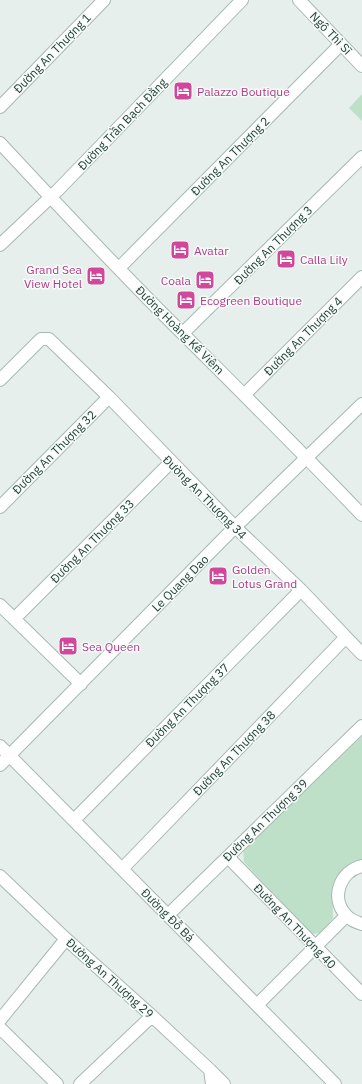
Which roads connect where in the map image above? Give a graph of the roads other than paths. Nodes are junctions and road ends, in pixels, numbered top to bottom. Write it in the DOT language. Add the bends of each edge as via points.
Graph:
graph roads {
  1 [pos="104,0"];
  2 [pos="242,0"];
  3 [pos="299,0"];
  4 [pos="341,44"];
  5 [pos="362,66"];
  6 [pos="0,107"];
  7 [pos="0,143"];
  8 [pos="362,157"];
  9 [pos="50,197"];
  10 [pos="0,245"];
  11 [pos="119,268"];
  12 [pos="362,277"];
  13 [pos="183,333"];
  14 [pos="0,380"];
  15 [pos="244,395"];
  16 [pos="109,397"];
  17 [pos="362,404"];
  18 [pos="306,457"];
  19 [pos="170,462"];
  20 [pos="0,506"];
  21 [pos="362,515"];
  22 [pos="235,527"];
  23 [pos="301,590"];
  24 [pos="0,605"];
  25 [pos="14,619"];
  26 [pos="346,637"];
  27 [pos="362,654"];
  28 [pos="81,684"];
  29 [pos="362,726"];
  30 [pos="0,746"];
  31 [pos="10,756"];
  32 [pos="0,765"];
  33 [pos="74,820"];
  34 [pos="228,857"];
  35 [pos="362,866"];
  36 [pos="122,869"];
  37 [pos="0,876"];
  38 [pos="168,916"];
  39 [pos="346,916"];
  40 [pos="362,924"];
  41 [pos="66,939"];
  42 [pos="315,946"];
  43 [pos="362,994"];
  44 [pos="257,1005"];
  45 [pos="152,1016"];
  46 [pos="0,1020"];
  47 [pos="0,1028"];
  48 [pos="210,1070"];
  49 [pos="57,1084"];
  50 [pos="80,1084"];
  51 [pos="212,1084"];
  52 [pos="224,1084"];
  53 [pos="335,1084"];
  1 -- 6 [label="street, Đường An Thượng 1"];
  2 -- 9 [label="street, Đường Trần Bạch Đằng"];
  3 -- 4 [label="street, Ngô Thì Sĩ"];
  4 -- 5 [label="street, Ngô Thì Sĩ"];
  4 -- 11 [label="street, Đường An Thượng 2"];
  7 -- 9 [label="street, Đường Hoàng Kế Viêm"];
  8 -- 13 [label="street, Đường An Thượng 3"];
  9 -- 10 [label="street, Đường Trần Bạch Đằng"];
  9 -- 11 [label="street, Đường Hoàng Kế Viêm"];
  11 -- 13 [label="street, Đường Hoàng Kế Viêm"];
  12 -- 15 [label="street, Đường An Thượng 4"];
  13 -- 15 [label="street, Đường Hoàng Kế Viêm"];
  14 -- 16 [label="street, Đường An Thượng 34" via="41,339 50,339"];
  15 -- 18 [label="street, Đường Hoàng Kế Viêm"];
  16 -- 19 [label="street, Đường An Thượng 34"];
  16 -- 20 [label="street, Đường An Thượng 32"];
  17 -- 18 [label="street, Le Quang Dao"];
  18 -- 21 [label="street, Đường Hoàng Kế Viêm"];
  18 -- 22 [label="street, Le Quang Dao"];
  19 -- 22 [label="street, Đường An Thượng 34"];
  19 -- 25 [label="street, Đường An Thượng 33"];
  22 -- 23 [label="street, Đường An Thượng 34"];
  22 -- 28 [label="street, Le Quang Dao"];
  23 -- 26 [label="street, Đường An Thượng 34"];
  23 -- 33 [label="street, Đường An Thượng 37"];
  24 -- 25 [label="street"];
  25 -- 28 [label="street"];
  26 -- 27 [label="street, Đường An Thượng 34"];
  26 -- 36 [label="street, Đường An Thượng 38"];
  28 -- 31 [label="street, Le Quang Dao"];
  29 -- 34 [label="street, Đường An Thượng 39"];
  30 -- 31 [label="street, Đường Đỗ Bá"];
  31 -- 32 [label="street, Le Quang Dao"];
  31 -- 33 [label="street, Đường Đỗ Bá"];
  33 -- 36 [label="street, Đường Đỗ Bá"];
  34 -- 38 [label="street, Đường An Thượng 39"];
  34 -- 42 [label="street, Đường An Thượng 40"];
  35 -- 39 [label="street" via="349,872 339,888 338,898"];
  36 -- 38 [label="street, Đường Đỗ Bá"];
  37 -- 41 [label="street, Đường An Thượng 29"];
  38 -- 44 [label="street, Đường Đỗ Bá"];
  39 -- 40 [label="street"];
  39 -- 42 [label="street"];
  41 -- 45 [label="street, Đường An Thượng 29"];
  41 -- 46 [label="street"];
  42 -- 43 [label="street, Đường An Thượng 40"];
  42 -- 44 [label="street"];
  44 -- 53 [label="street, Đường Đỗ Bá"];
  45 -- 48 [label="street, Đường An Thượng 29"];
  45 -- 50 [label="street"];
  47 -- 49 [label="street"];
  48 -- 51 [label="street"];
  48 -- 52 [label="street, Đường An Thượng 29"];
}
